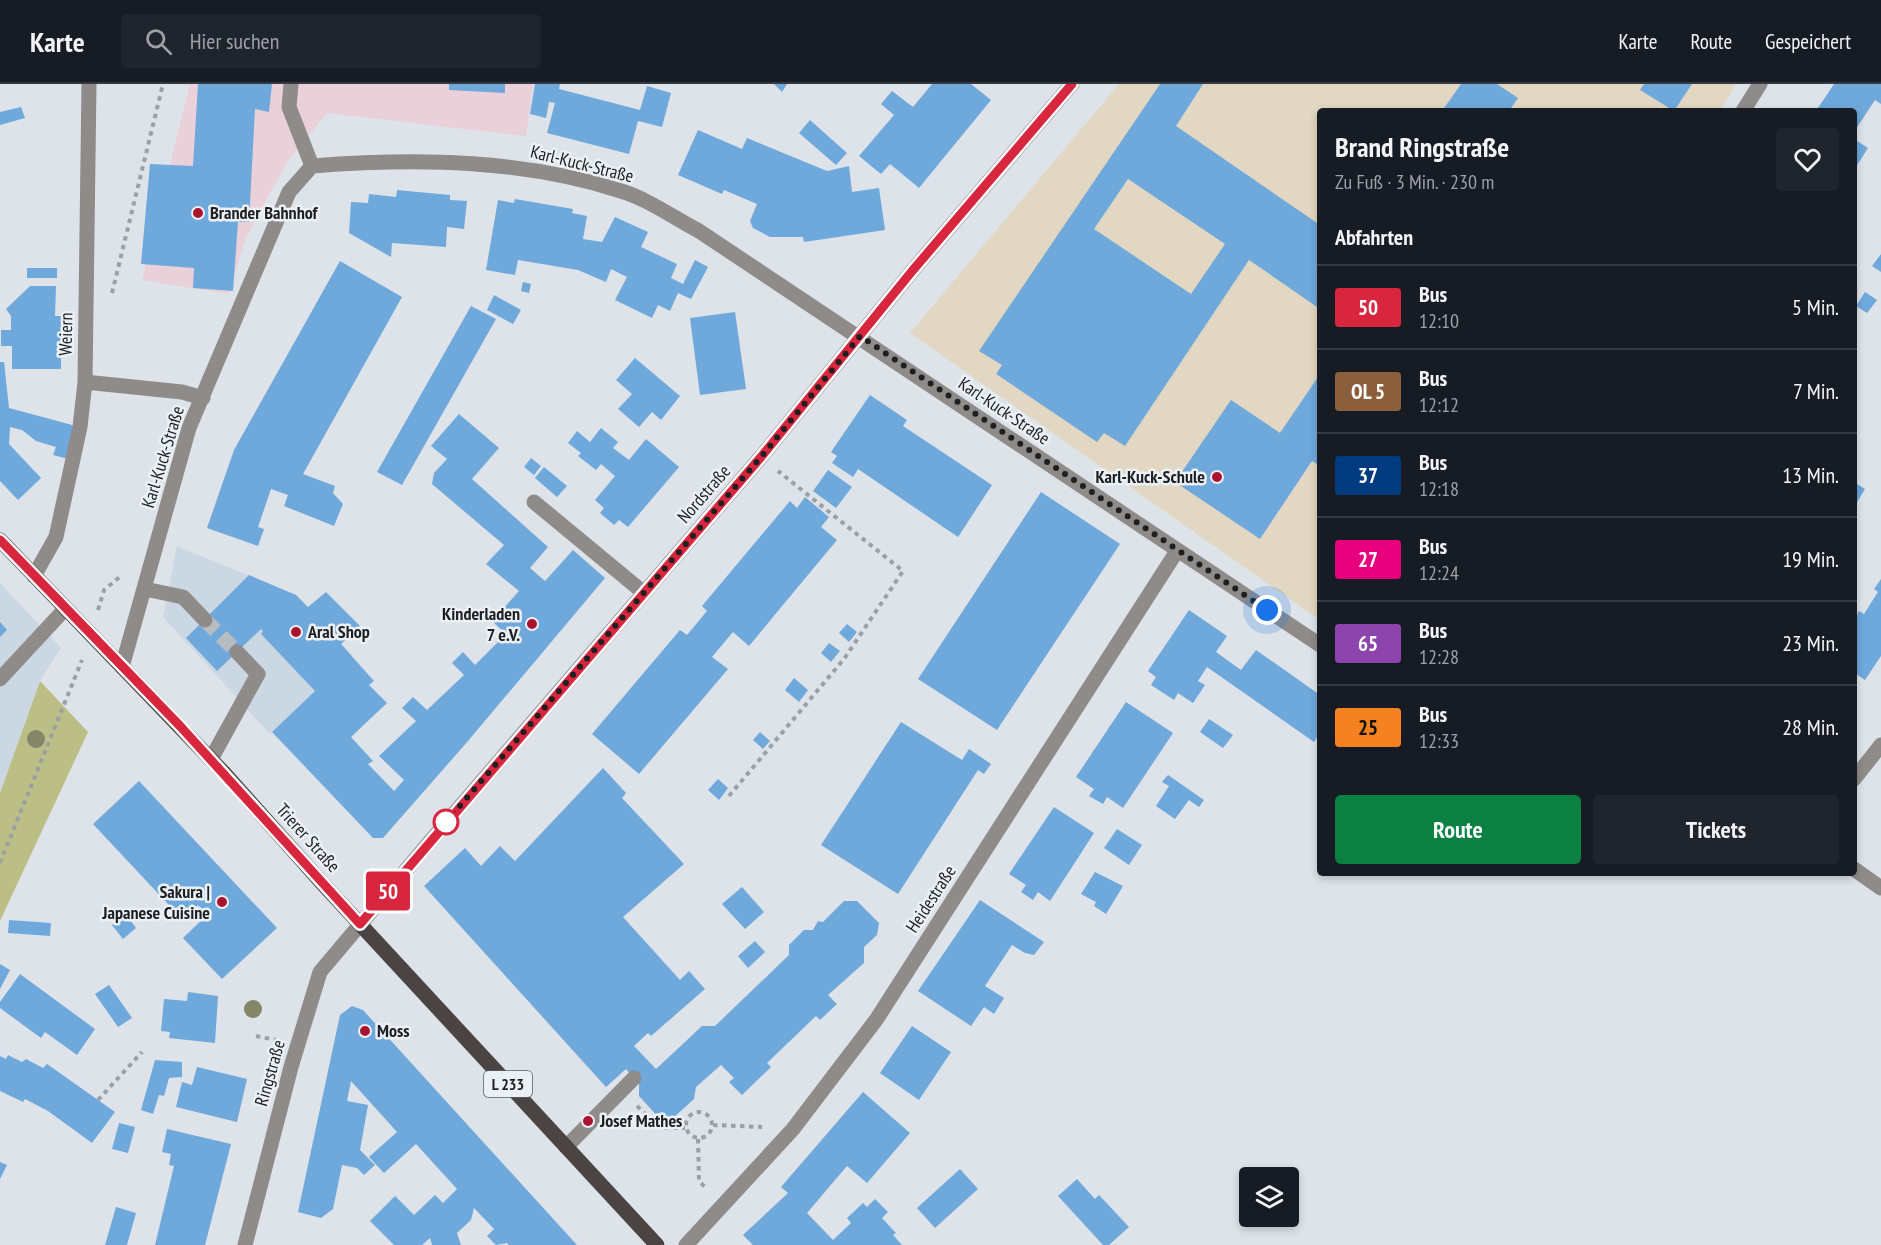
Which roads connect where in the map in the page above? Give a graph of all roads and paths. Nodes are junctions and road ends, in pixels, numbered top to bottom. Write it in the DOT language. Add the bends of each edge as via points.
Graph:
graph roads {
  1 [pos="89,84"];
  2 [pos="163,84"];
  3 [pos="291,84"];
  4 [pos="1071,84"];
  5 [pos="1760,84"];
  6 [pos="1745,108"];
  7 [pos="312,166"];
  8 [pos="109,304"];
  9 [pos="860,336"];
  10 [pos="85,382"];
  11 [pos="203,398"];
  12 [pos="761,457"];
  13 [pos="534,502"];
  14 [pos="0,540"];
  15 [pos="1178,551"];
  16 [pos="34,576"];
  17 [pos="145,589"];
  18 [pos="644,593"];
  19 [pos="65,609"];
  20 [pos="205,620"];
  21 [pos="90,634"];
  22 [pos="1317,643"];
  23 [pos="237,652"];
  24 [pos="122,667"];
  25 [pos="0,679"];
  26 [pos="1881,745"];
  27 [pos="211,759"];
  28 [pos="1857,775"];
  29 [pos="729,796"];
  30 [pos="0,863"];
  31 [pos="1857,870"];
  32 [pos="1881,888"];
  33 [pos="360,924"];
  34 [pos="142,1052"];
  35 [pos="634,1078"];
  36 [pos="98,1100"];
  37 [pos="636,1104"];
  38 [pos="712,1125"];
  39 [pos="685,1128"];
  40 [pos="793,1129"];
  41 [pos="698,1139"];
  42 [pos="566,1147"];
  43 [pos="724,1204"];
  44 [pos="245,1245"];
  45 [pos="657,1245"];
  46 [pos="686,1245"];
  1 -- 10 [label="street, Weiern"];
  2 -- 8 [label="path"];
  3 -- 7 [label="street" via="290,107"];
  4 -- 9 [label="street, Nordstraße"];
  5 -- 6 [label="street"];
  7 -- 9 [label="street, Karl-Kuck-Straße" via="389,160 512,167 535,169 624,192 699,231"];
  7 -- 11 [label="street, Karl-Kuck-Straße" via="289,192"];
  9 -- 12 [label="street, Nordstraße"];
  9 -- 15 [label="street, Karl-Kuck-Straße"];
  10 -- 11 [label="street" via="182,392"];
  10 -- 16 [label="street, Weiern" via="80,427 56,537"];
  11 -- 17 [label="street, Karl-Kuck-Straße" via="176,467"];
  12 -- 18 [label="street, Nordstraße"];
  12 -- 29 [label="path" via="903,571 844,658"];
  13 -- 18 [label="street"];
  14 -- 16 [label="main road, Trierer Straße / L 233"];
  15 -- 22 [label="street, Karl-Kuck-Straße"];
  15 -- 40 [label="street, Heidestraße" via="876,1020"];
  16 -- 19 [label="main road, Trierer Straße / L 233"];
  17 -- 20 [label="street" via="183,597"];
  17 -- 24 [label="street, Karl-Kuck-Straße"];
  18 -- 33 [label="street, Nordstraße"];
  19 -- 21 [label="main road, Trierer Straße / L 233"];
  19 -- 25 [label="street"];
  21 -- 24 [label="main road, Trierer Straße / L 233"];
  21 -- 30 [label="path" via="75,683"];
  23 -- 27 [label="street" via="258,674"];
  24 -- 27 [label="main road, Trierer Straße / L 233"];
  26 -- 28 [label="street"];
  27 -- 33 [label="main road, Trierer Straße / L 233"];
  31 -- 32 [label="street"];
  33 -- 42 [label="main road, Trierer Straße / L 233"];
  33 -- 44 [label="street, Ringstraße" via="320,972"];
  34 -- 36 [label="path"];
  35 -- 42 [label="street"];
  37 -- 39 [label="path" via="660,1128"];
  38 -- 39 [label="path" via="709,1116 697,1112 686,1120"];
  38 -- 40 [label="path"];
  38 -- 41 [label="path" via="707,1136"];
  39 -- 41 [label="path"];
  40 -- 43 [label="street, Heidestraße"];
  41 -- 43 [label="path" via="699,1182"];
  42 -- 45 [label="main road, Trierer Straße / L 233"];
  43 -- 46 [label="street, Heidestraße"];
}
